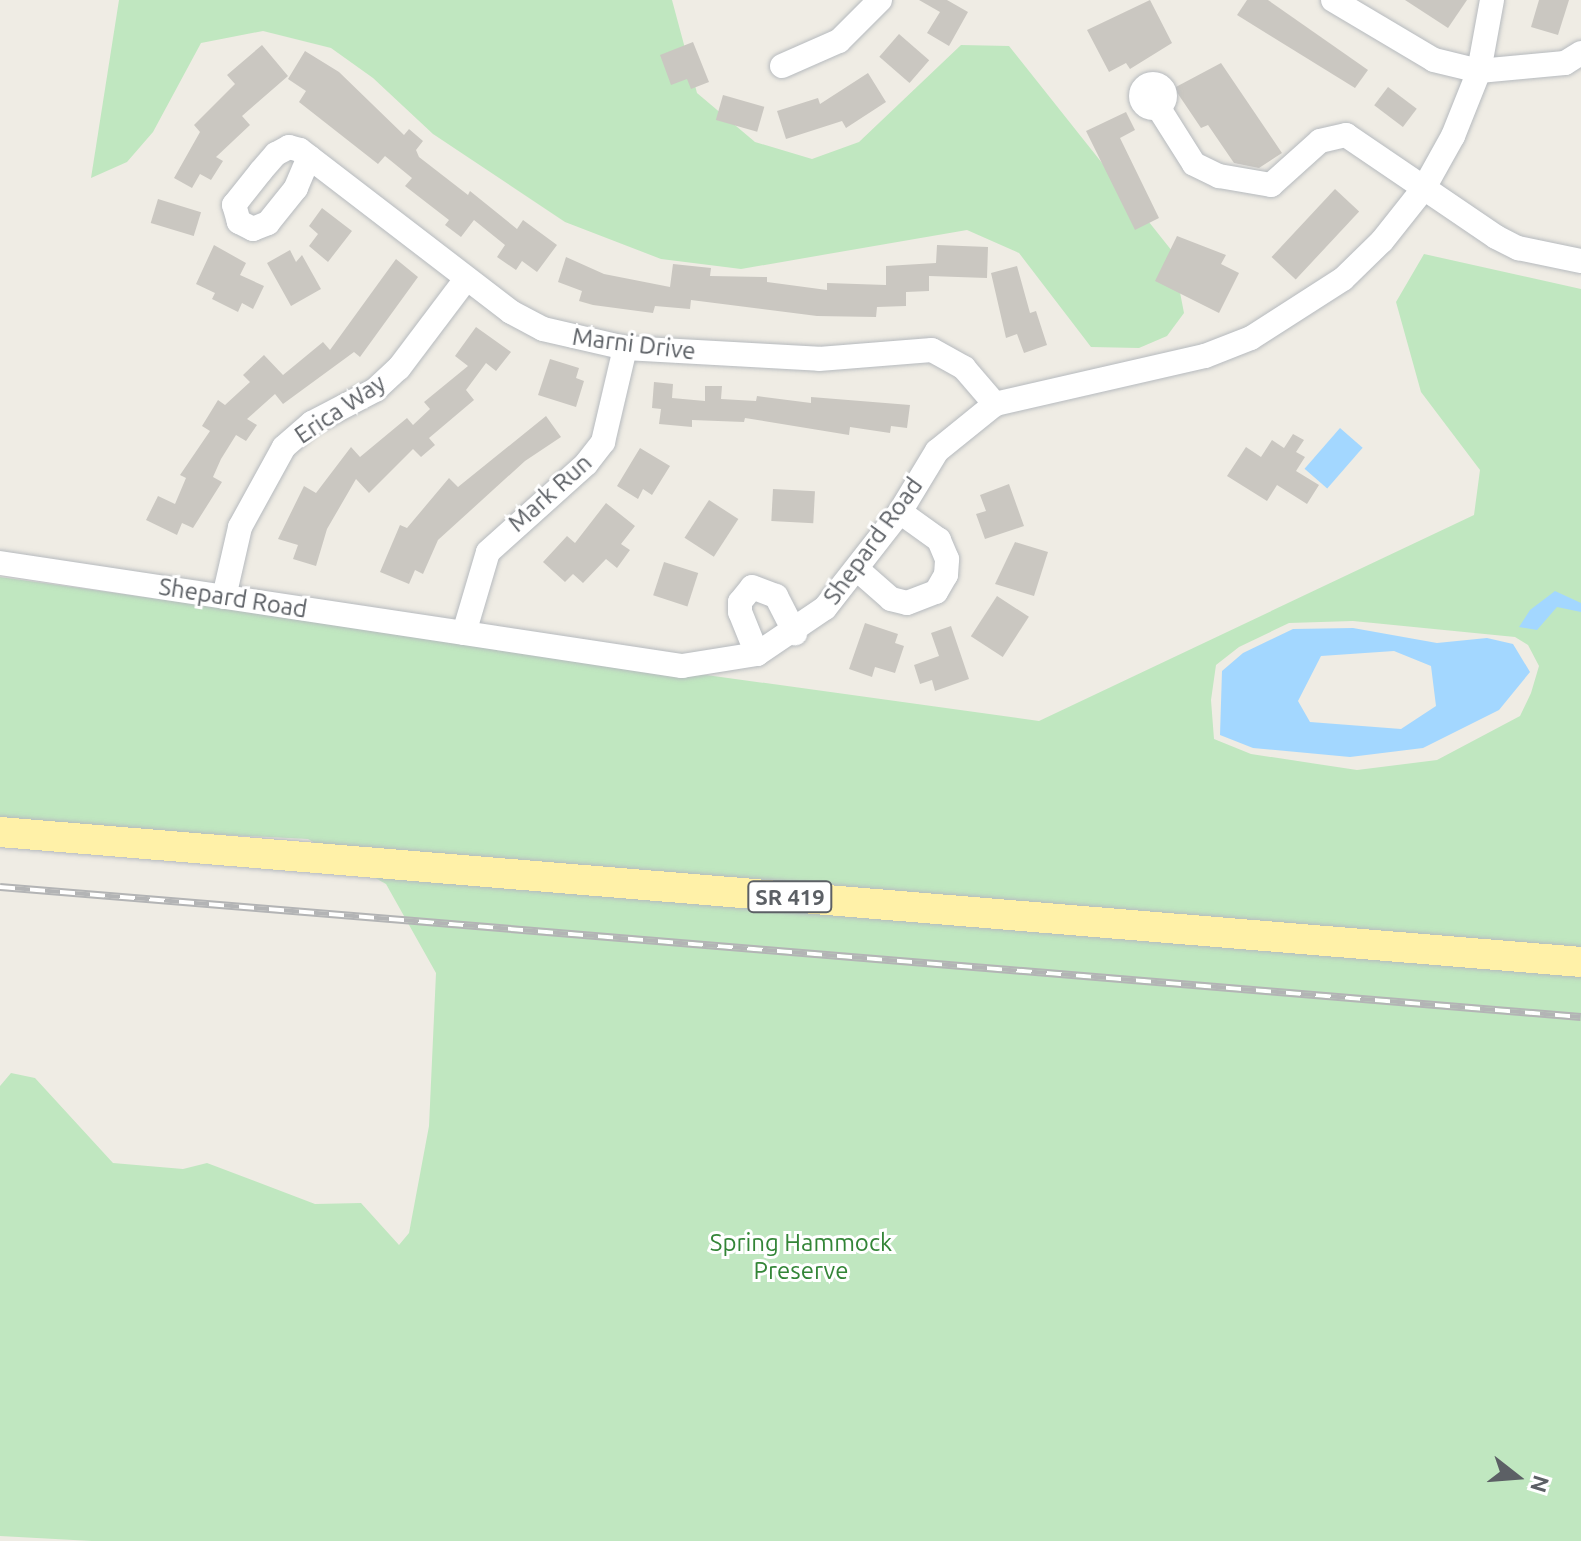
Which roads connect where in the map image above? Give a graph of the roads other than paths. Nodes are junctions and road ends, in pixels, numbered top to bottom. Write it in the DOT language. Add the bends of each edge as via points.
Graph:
graph roads {
  1 [pos="880,0"];
  2 [pos="1333,0"];
  3 [pos="1492,0"];
  4 [pos="1581,53"];
  5 [pos="782,66"];
  6 [pos="1479,71"];
  7 [pos="1158,107"];
  8 [pos="309,157"];
  9 [pos="1424,188"];
  10 [pos="1581,261"];
  11 [pos="466,279"];
  12 [pos="625,348"];
  13 [pos="995,404"];
  14 [pos="900,512"];
  15 [pos="0,563"];
  16 [pos="858,570"];
  17 [pos="224,597"];
  18 [pos="464,633"];
  19 [pos="795,633"];
  20 [pos="757,654"];
  21 [pos="0,832"];
  22 [pos="1581,962"];
  1 -- 5 [label="street" via="839,41"];
  2 -- 6 [label="street" via="1434,60"];
  3 -- 6 [label="street, Shepard Road"];
  4 -- 6 [label="street" via="1565,63"];
  6 -- 9 [label="street, Shepard Road" via="1453,136"];
  7 -- 9 [label="street" via="1194,164 1219,176 1271,185 1320,141 1346,135"];
  8 -- 11 [label="street, Marni Drive"];
  9 -- 10 [label="street" via="1518,248"];
  9 -- 13 [label="street, Shepard Road" via="1343,279 1251,338 1150,371"];
  11 -- 12 [label="street, Marni Drive" via="543,329"];
  11 -- 17 [label="street, Erica Way" via="391,375 352,405 312,423 284,447 240,527"];
  12 -- 13 [label="street, Marni Drive" via="819,359 932,350 964,368"];
  12 -- 18 [label="street, Mark Run" via="603,442 488,552"];
  13 -- 14 [label="street, Shepard Road" via="937,451"];
  14 -- 16 [label="street, Shepard Road"];
  14 -- 16 [label="street" via="939,540 947,559 946,575 936,592 921,602 899,601"];
  15 -- 17 [label="street, Shepard Road"];
  16 -- 19 [label="street, Shepard Road"];
  17 -- 18 [label="street, Shepard Road"];
  18 -- 20 [label="street, Shepard Road" via="682,666"];
  19 -- 20 [label="street, Shepard Road"];
  19 -- 20 [label="street" via="776,596 752,587 740,602 740,612"];
  21 -- 22 [label="main road, SR 419"];
}
